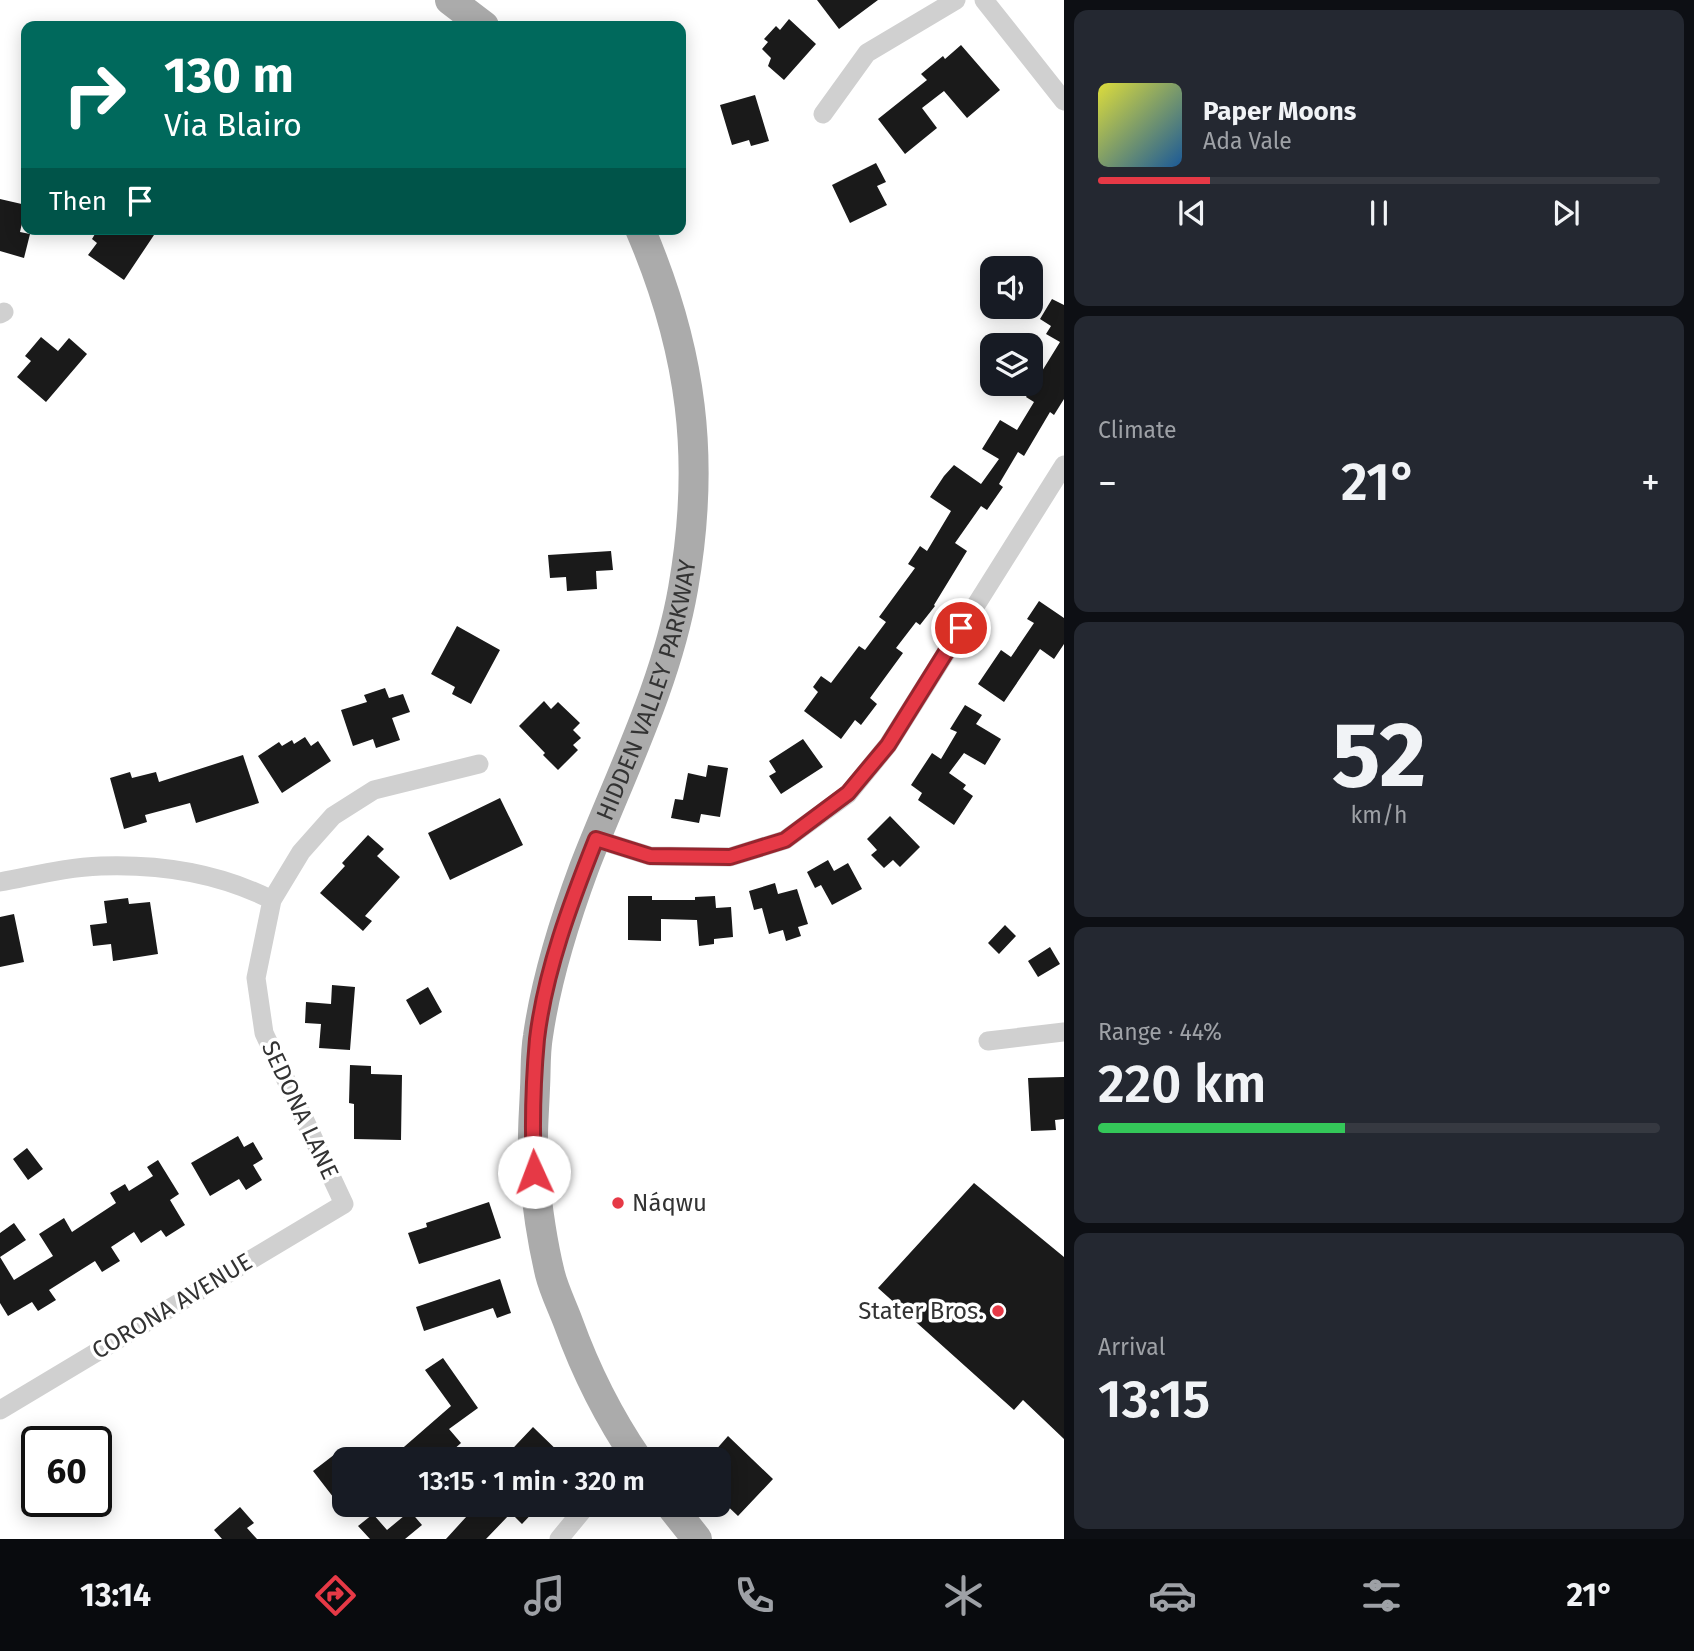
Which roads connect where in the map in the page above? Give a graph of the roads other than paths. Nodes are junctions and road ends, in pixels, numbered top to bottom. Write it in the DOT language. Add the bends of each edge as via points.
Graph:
graph roads {
  1 [pos="450,0"];
  2 [pos="956,0"];
  3 [pos="984,0"];
  4 [pos="477,21"];
  5 [pos="1064,101"];
  6 [pos="823,114"];
  7 [pos="643,235"];
  8 [pos="1064,465"];
  9 [pos="479,764"];
  10 [pos="596,839"];
  11 [pos="0,882"];
  12 [pos="272,900"];
  13 [pos="1064,1032"];
  14 [pos="988,1041"];
  15 [pos="344,1204"];
  16 [pos="0,1410"];
  17 [pos="623,1447"];
  18 [pos="578,1517"];
  19 [pos="680,1517"];
  20 [pos="559,1539"];
  21 [pos="697,1539"];
  1 -- 4 [label="main road"];
  2 -- 6 [label="street" via="867,53"];
  3 -- 5 [label="street"];
  7 -- 10 [label="main road, HIDDEN VALLEY PARKWAY" via="661,277 687,381 695,452 693,522 683,591 666,656"];
  8 -- 10 [label="street" via="888,745 848,793 785,840 730,857 650,856"];
  9 -- 12 [label="street, SEDONA LANE" via="374,790 333,816 302,852"];
  10 -- 17 [label="main road, HIDDEN VALLEY PARKWAY" via="548,983 537,1038 534,1172 550,1275 583,1363"];
  11 -- 12 [label="street" via="98,866 173,868"];
  12 -- 15 [label="street, SEDONA LANE" via="256,978 264,1033"];
  13 -- 14 [label="street"];
  15 -- 16 [label="street, CORONA AVENUE"];
  18 -- 20 [label="street"];
  19 -- 21 [label="main road"];
}
